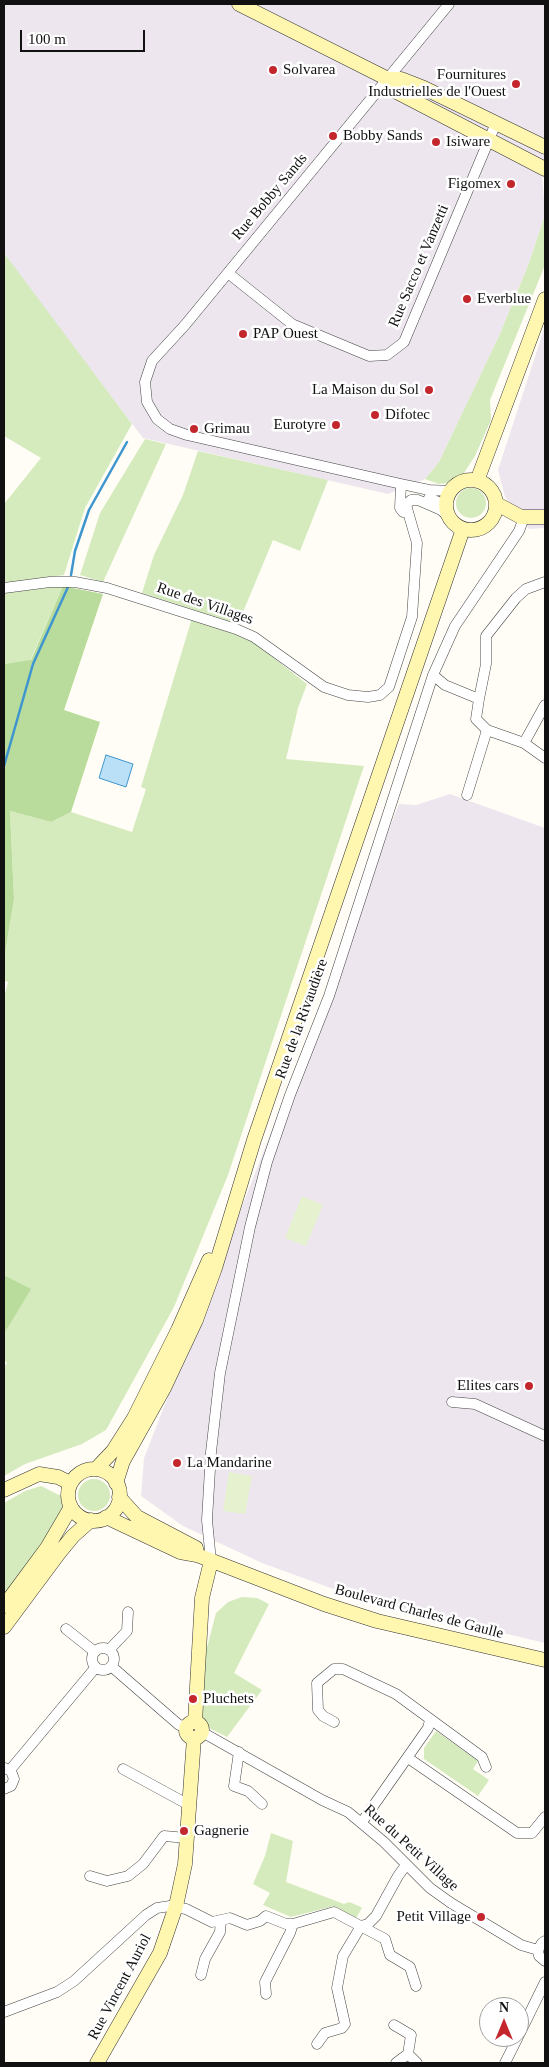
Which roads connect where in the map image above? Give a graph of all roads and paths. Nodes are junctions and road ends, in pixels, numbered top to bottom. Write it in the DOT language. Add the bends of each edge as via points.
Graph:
graph roads {
  1 [pos="239,4"];
  2 [pos="449,4"];
  3 [pos="388,79"];
  4 [pos="496,123"];
  5 [pos="488,139"];
  6 [pos="545,147"];
  7 [pos="545,169"];
  8 [pos="228,273"];
  9 [pos="545,299"];
  10 [pos="477,480"];
  11 [pos="401,484"];
  12 [pos="451,490"];
  13 [pos="497,504"];
  14 [pos="448,511"];
  15 [pos="545,517"];
  16 [pos="521,518"];
  17 [pos="410,523"];
  18 [pos="488,524"];
  19 [pos="463,529"];
  20 [pos="545,582"];
  21 [pos="4,588"];
  22 [pos="433,675"];
  23 [pos="479,699"];
  24 [pos="545,705"];
  25 [pos="487,730"];
  26 [pos="524,743"];
  27 [pos="544,756"];
  28 [pos="467,795"];
  29 [pos="242,1178"];
  30 [pos="452,1402"];
  31 [pos="545,1436"];
  32 [pos="96,1469"];
  33 [pos="70,1483"];
  34 [pos="116,1483"];
  35 [pos="4,1490"];
  36 [pos="119,1497"];
  37 [pos="71,1507"];
  38 [pos="106,1517"];
  39 [pos="91,1520"];
  40 [pos="197,1555"];
  41 [pos="211,1560"];
  42 [pos="4,1606"];
  43 [pos="128,1612"];
  44 [pos="4,1627"];
  45 [pos="66,1629"];
  46 [pos="110,1650"];
  47 [pos="95,1652"];
  48 [pos="545,1660"];
  49 [pos="111,1666"];
  50 [pos="96,1668"];
  51 [pos="430,1720"];
  52 [pos="334,1722"];
  53 [pos="194,1730"];
  54 [pos="239,1752"];
  55 [pos="408,1758"];
  56 [pos="486,1767"];
  57 [pos="7,1769"];
  58 [pos="123,1769"];
  59 [pos="7,1788"];
  60 [pos="4,1796"];
  61 [pos="262,1804"];
  62 [pos="189,1805"];
  63 [pos="545,1817"];
  64 [pos="362,1822"];
  65 [pos="187,1838"];
  66 [pos="406,1865"];
  67 [pos="90,1876"];
  68 [pos="176,1906"];
  69 [pos="221,1920"];
  70 [pos="293,1924"];
  71 [pos="361,1926"];
  72 [pos="545,1941"];
  73 [pos="538,1950"];
  74 [pos="545,1961"];
  75 [pos="201,1974"];
  76 [pos="545,1982"];
  77 [pos="416,1986"];
  78 [pos="266,1994"];
  79 [pos="4,2012"];
  80 [pos="529,2015"];
  81 [pos="394,2025"];
  82 [pos="317,2044"];
  83 [pos="514,2047"];
  84 [pos="408,2054"];
  85 [pos="97,2063"];
  86 [pos="396,2063"];
  87 [pos="417,2063"];
  88 [pos="507,2063"];
  1 -- 3 [label="main road"];
  2 -- 3 [label="street, Rue Bobby Sands"];
  3 -- 4 [label="main road" via="401,79 424,88"];
  3 -- 5 [label="main road" via="395,91"];
  3 -- 8 [label="street, Rue Bobby Sands"];
  4 -- 5 [label="street, Rue Sacco et Vanzetti"];
  4 -- 6 [label="main road"];
  5 -- 7 [label="main road"];
  5 -- 8 [label="street, Rue Sacco et Vanzetti" via="404,342 387,355 370,356 292,324"];
  8 -- 11 [label="street, Rue Bobby Sands" via="152,362 145,382 147,402 156,419 187,435"];
  9 -- 10 [label="main road"];
  10 -- 12 [label="main road" via="463,482"];
  10 -- 13 [label="main road" via="492,491"];
  11 -- 12 [label="street" via="429,490"];
  11 -- 14 [label="street"];
  11 -- 17 [label="street" via="400,508"];
  12 -- 14 [label="main road"];
  13 -- 16 [label="main road"];
  13 -- 18 [label="main road" via="494,517"];
  14 -- 17 [label="street" via="410,500 406,505"];
  14 -- 19 [label="main road" via="455,524"];
  15 -- 16 [label="main road"];
  16 -- 18 [label="main road"];
  16 -- 22 [label="street, Rue de la Rivaudière" via="519,532 455,626"];
  17 -- 21 [label="street, Rue des Villages" via="417,543 412,617 389,687 380,695 368,698 324,687 236,629 107,588 75,582 50,582"];
  18 -- 19 [label="main road" via="479,529"];
  19 -- 29 [label="main road"];
  20 -- 23 [label="street" via="526,589 516,598 486,636 486,664"];
  22 -- 23 [label="street" via="445,685"];
  22 -- 41 [label="street, Rue de la Rivaudière" via="329,996 276,1133 254,1208 226,1338 215,1411 207,1520"];
  23 -- 25 [label="street" via="476,719"];
  24 -- 26 [label="street"];
  25 -- 26 [label="street"];
  25 -- 28 [label="street"];
  26 -- 27 [label="street"];
  29 -- 32 [label="main road" via="154,1381 118,1443"];
  29 -- 34 [label="main road" via="196,1320 164,1388 123,1461"];
  30 -- 31 [label="street" via="475,1404"];
  32 -- 33 [label="main road" via="85,1470"];
  32 -- 34 [label="main road" via="110,1474"];
  33 -- 35 [label="main road" via="39,1474"];
  33 -- 37 [label="main road" via="68,1497"];
  34 -- 36 [label="main road"];
  36 -- 38 [label="main road" via="113,1512"];
  36 -- 40 [label="main road" via="137,1517 196,1548"];
  37 -- 39 [label="main road" via="79,1516"];
  37 -- 42 [label="main road" via="47,1548"];
  38 -- 39 [label="main road"];
  38 -- 40 [label="main road, Boulevard Charles de Gaulle" via="180,1552"];
  39 -- 44 [label="main road" via="59,1553"];
  40 -- 41 [label="main road, Boulevard Charles de Gaulle"];
  41 -- 48 [label="main road, Boulevard Charles de Gaulle" via="377,1621"];
  41 -- 53 [label="main road, Rue Vincent Auriol" via="202,1598"];
  43 -- 46 [label="street" via="127,1631"];
  45 -- 47 [label="street"];
  46 -- 47 [label="street" via="102,1648"];
  46 -- 49 [label="street" via="114,1659"];
  47 -- 50 [label="street" via="92,1660"];
  49 -- 50 [label="street" via="104,1670"];
  49 -- 53 [label="street, Rue du Petit Village" via="178,1725"];
  50 -- 57 [label="street"];
  51 -- 52 [label="street" via="396,1694 343,1669 334,1669 316,1683 318,1710"];
  51 -- 55 [label="street"];
  51 -- 56 [label="street" via="482,1757"];
  53 -- 54 [label="street, Rue du Petit Village"];
  53 -- 62 [label="main road, Rue Vincent Auriol"];
  54 -- 61 [label="street" via="234,1786 248,1791"];
  54 -- 64 [label="street, Rue du Petit Village"];
  55 -- 63 [label="street" via="517,1833 532,1833"];
  55 -- 64 [label="street"];
  57 -- 59 [label="street" via="14,1778"];
  58 -- 62 [label="street"];
  59 -- 60 [label="street"];
  62 -- 65 [label="main road, Rue Vincent Auriol"];
  64 -- 66 [label="street, Rue du Petit Village"];
  65 -- 67 [label="street" via="164,1836 143,1864 128,1876 107,1881"];
  65 -- 68 [label="main road, Rue Vincent Auriol"];
  66 -- 71 [label="street" via="376,1916"];
  66 -- 73 [label="street, Rue du Petit Village" via="451,1903 521,1945"];
  68 -- 69 [label="street" via="212,1922"];
  68 -- 79 [label="street" via="152,1910 74,1981 57,1992"];
  68 -- 85 [label="main road, Rue Vincent Auriol" via="160,1953"];
  69 -- 70 [label="street" via="230,1918 253,1925 269,1915"];
  69 -- 75 [label="street" via="220,1932 205,1959"];
  70 -- 71 [label="street" via="334,1912"];
  70 -- 78 [label="street" via="265,1982"];
  71 -- 77 [label="street" via="385,1939 390,1955 410,1967"];
  71 -- 82 [label="street" via="343,1956 339,1975 337,1988 345,2024 325,2033"];
  72 -- 73 [label="street"];
  73 -- 74 [label="street"];
  76 -- 80 [label="street"];
  81 -- 84 [label="street" via="411,2034"];
  83 -- 88 [label="street"];
  84 -- 86 [label="street"];
  84 -- 87 [label="street"];
}
